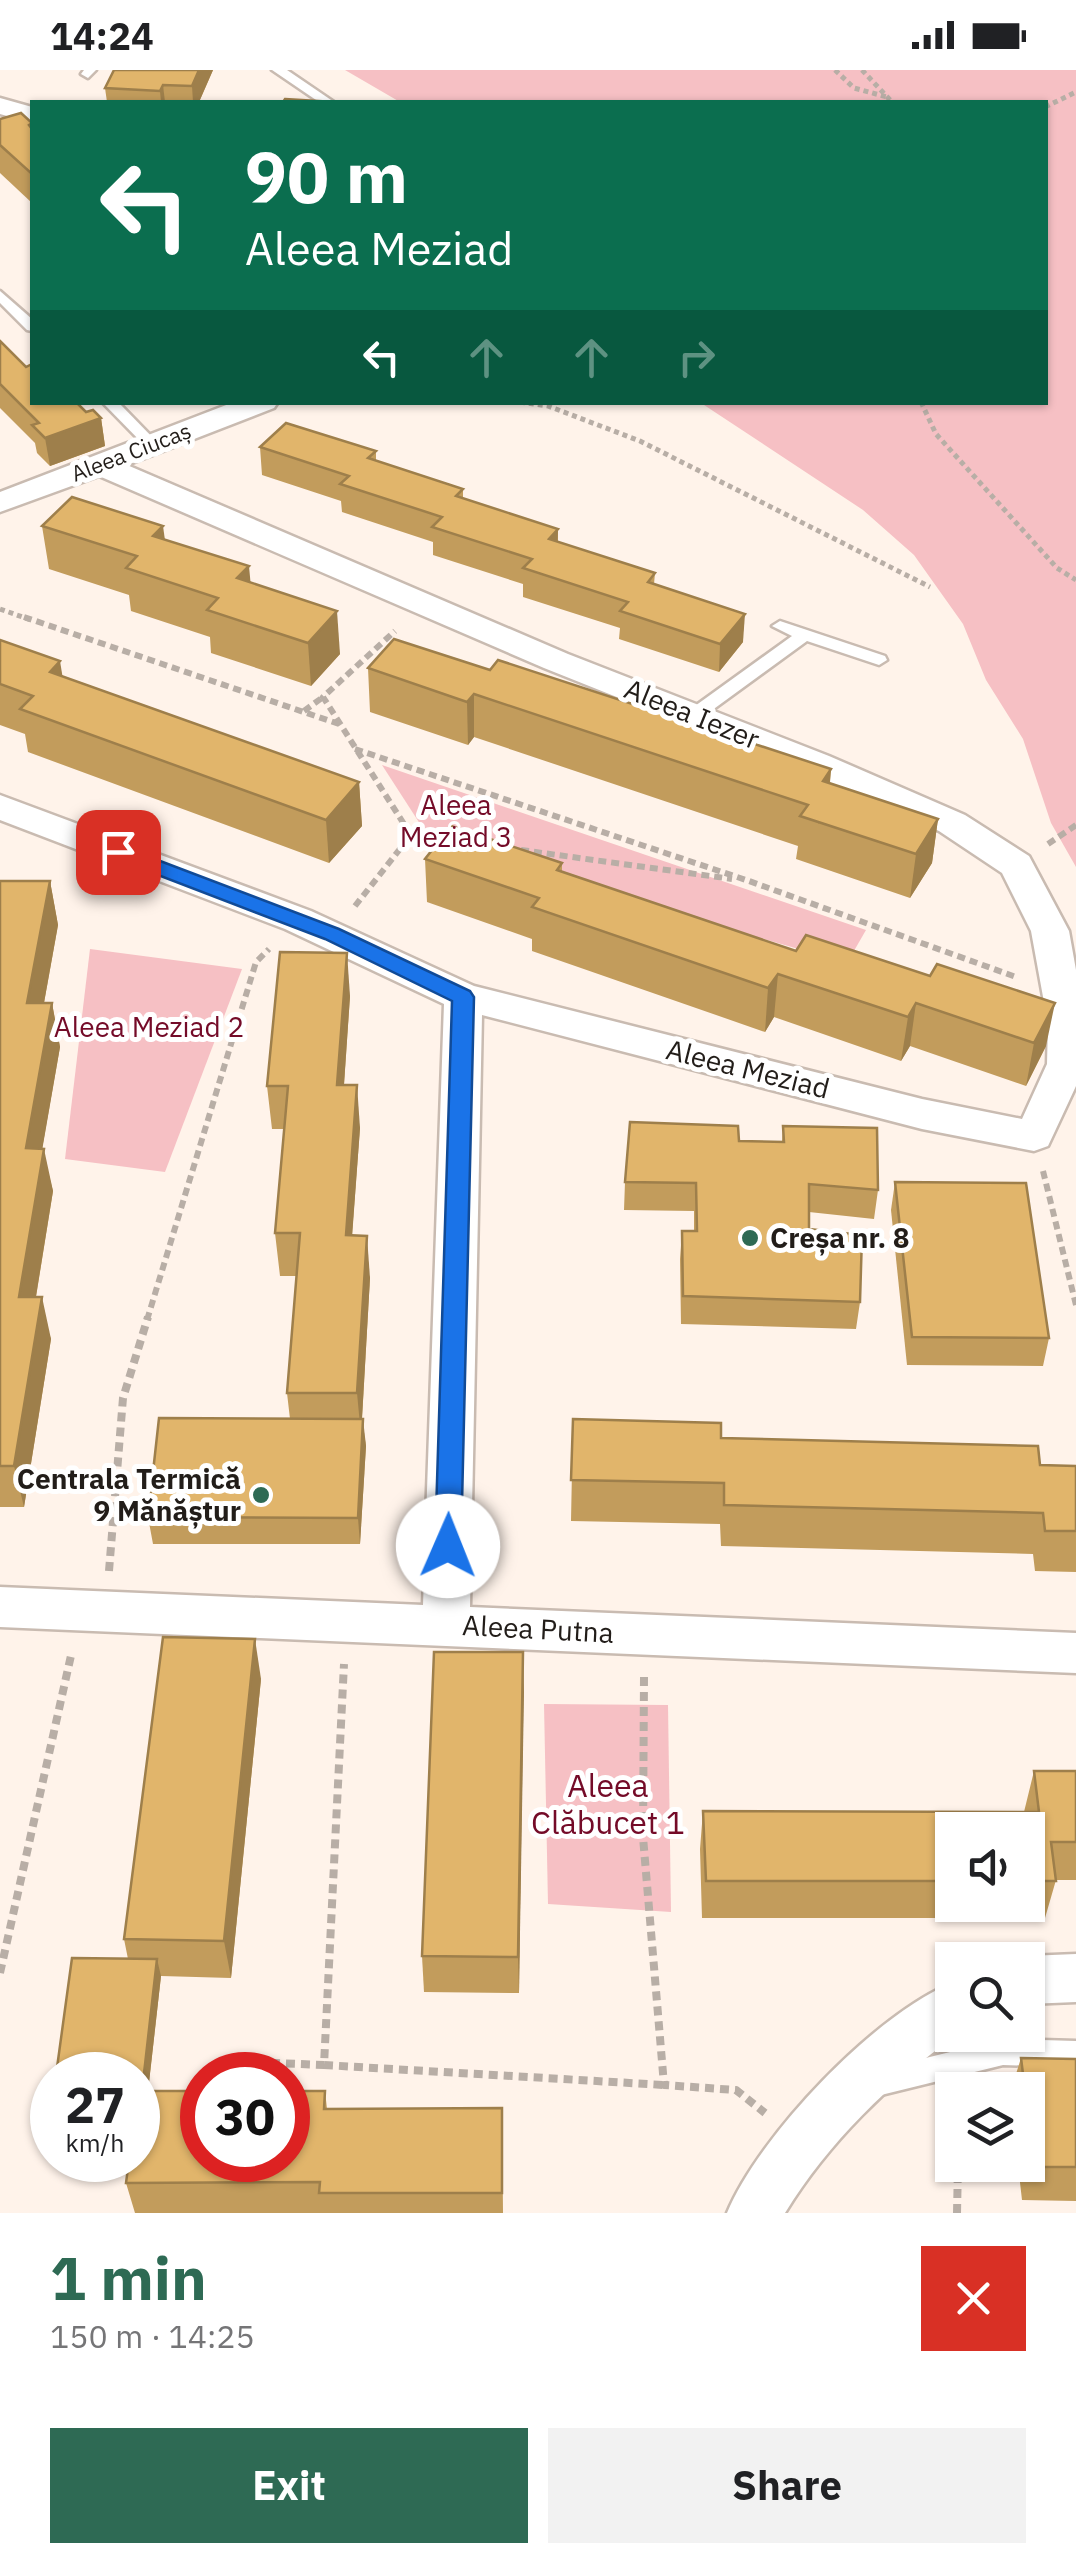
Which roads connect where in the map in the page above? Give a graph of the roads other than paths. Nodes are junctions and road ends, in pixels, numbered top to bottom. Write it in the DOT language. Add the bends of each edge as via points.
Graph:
graph roads {
  1 [pos="278,70"];
  2 [pos="324,100"];
  3 [pos="0,106"];
  4 [pos="30,114"];
  5 [pos="0,295"];
  6 [pos="30,325"];
  7 [pos="112,405"];
  8 [pos="256,405"];
  9 [pos="152,444"];
  10 [pos="98,464"];
  11 [pos="0,503"];
  12 [pos="780,626"];
  13 [pos="806,634"];
  14 [pos="879,660"];
  15 [pos="694,715"];
  16 [pos="3,813"];
  17 [pos="463,997"];
  18 [pos="1034,1136"];
  19 [pos="0,1607"];
  20 [pos="446,1625"];
  21 [pos="1076,1653"];
  22 [pos="1076,1978"];
  23 [pos="1045,1979"];
  24 [pos="935,2019"];
  25 [pos="1076,2054"];
  26 [pos="854,2088"];
  27 [pos="754,2213"];
  1 -- 2 [label="lane"];
  3 -- 4 [label="street"];
  5 -- 6 [label="lane"];
  7 -- 9 [label="lane"];
  8 -- 9 [label="street, Aleea Ciucaș"];
  9 -- 10 [label="street, Aleea Ciucaș"];
  10 -- 11 [label="street, Aleea Ciucaș"];
  10 -- 15 [label="street, Aleea Iezer"];
  12 -- 13 [label="lane"];
  13 -- 14 [label="lane"];
  13 -- 15 [label="lane"];
  15 -- 18 [label="street, Aleea Iezer" via="952,823 1016,865 1050,931 1067,1024 1066,1064"];
  16 -- 17 [label="street, Aleea Meziad" via="315,927"];
  17 -- 18 [label="street, Aleea Meziad" via="922,1114"];
  17 -- 20 [label="street"];
  19 -- 20 [label="street, Aleea Putna"];
  20 -- 21 [label="street, Aleea Putna"];
  22 -- 23 [label="street"];
  24 -- 26 [label="street"];
  25 -- 26 [label="lane" via="1004,2052"];
  26 -- 27 [label="street"];
}
